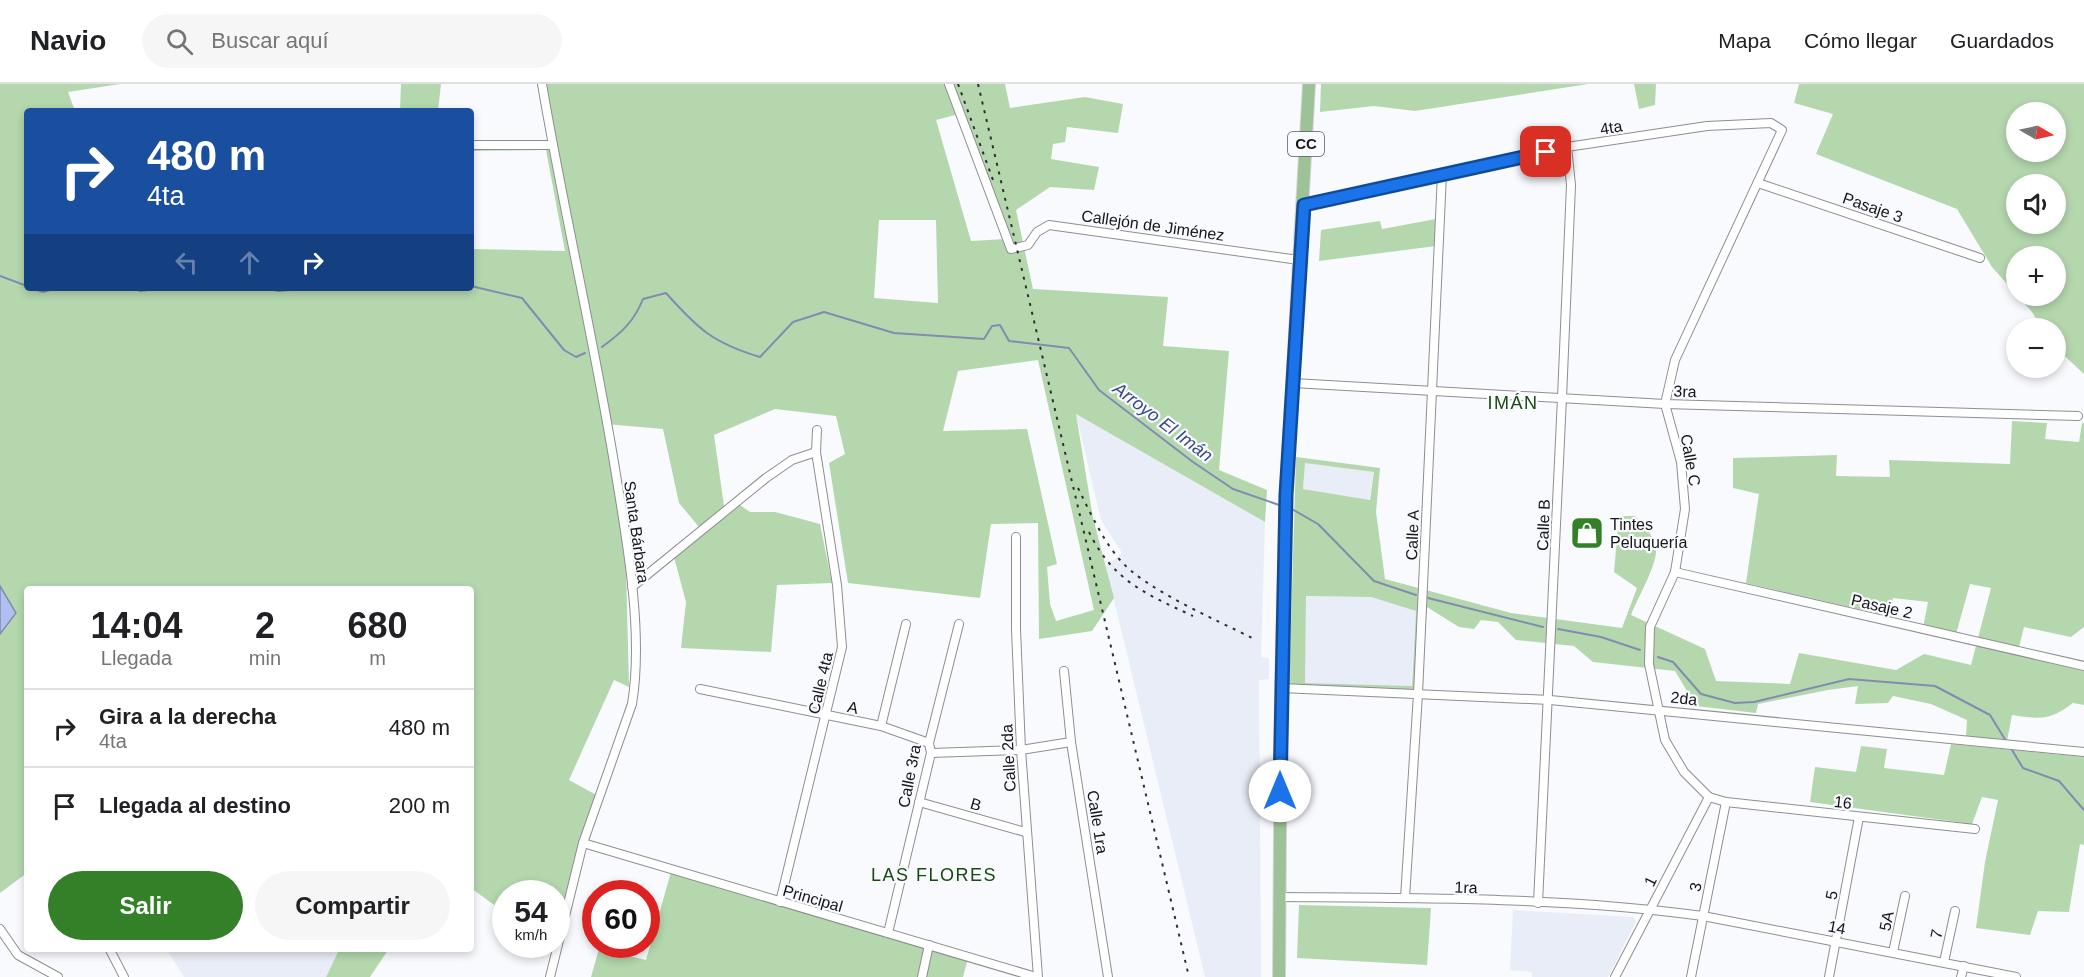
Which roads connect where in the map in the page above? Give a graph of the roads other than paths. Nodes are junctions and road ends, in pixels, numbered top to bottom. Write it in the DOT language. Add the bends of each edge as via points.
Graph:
graph roads {
  1 [pos="542,84"];
  2 [pos="949,84"];
  3 [pos="1309,84"];
  4 [pos="1782,130"];
  5 [pos="474,145"];
  6 [pos="552,145"];
  7 [pos="1568,147"];
  8 [pos="1442,174"];
  9 [pos="1758,183"];
  10 [pos="1304,205"];
  11 [pos="1980,258"];
  12 [pos="1299,260"];
  13 [pos="1293,383"];
  14 [pos="1431,391"];
  15 [pos="1562,398"];
  16 [pos="1665,404"];
  17 [pos="2078,416"];
  18 [pos="817,430"];
  19 [pos="816,452"];
  20 [pos="1016,537"];
  21 [pos="1675,572"];
  22 [pos="632,587"];
  23 [pos="906,624"];
  24 [pos="959,624"];
  25 [pos="2084,666"];
  26 [pos="1064,671"];
  27 [pos="1281,688"];
  28 [pos="700,689"];
  29 [pos="1418,694"];
  30 [pos="1550,700"];
  31 [pos="1658,709"];
  32 [pos="826,715"];
  33 [pos="881,726"];
  34 [pos="1071,742"];
  35 [pos="929,743"];
  36 [pos="1021,750"];
  37 [pos="2084,752"];
  38 [pos="931,753"];
  39 [pos="1709,797"];
  40 [pos="919,802"];
  41 [pos="1726,802"];
  42 [pos="1859,818"];
  43 [pos="1975,829"];
  44 [pos="1025,832"];
  45 [pos="583,843"];
  46 [pos="1905,896"];
  47 [pos="1279,897"];
  48 [pos="1405,898"];
  49 [pos="780,902"];
  50 [pos="1538,903"];
  51 [pos="1651,909"];
  52 [pos="1955,911"];
  53 [pos="1703,916"];
  54 [pos="0,929"];
  55 [pos="888,933"];
  56 [pos="1836,941"];
  57 [pos="929,945"];
  58 [pos="111,952"];
  59 [pos="1893,952"];
  60 [pos="1944,962"];
  61 [pos="1964,966"];
  62 [pos="58,977"];
  63 [pos="124,977"];
  64 [pos="550,977"];
  65 [pos="922,977"];
  66 [pos="1037,977"];
  67 [pos="1108,977"];
  68 [pos="1279,977"];
  69 [pos="1615,977"];
  70 [pos="1691,977"];
  71 [pos="1829,977"];
  72 [pos="1961,977"];
  73 [pos="2016,977"];
  1 -- 6 [label="street, Santa Bárbara"];
  2 -- 12 [label="street, Callejón de Jiménez" via="1011,249 1028,245 1037,232 1049,225"];
  3 -- 10 [label="main road, CC"];
  4 -- 7 [label="street, 4ta" via="1771,123 1707,126"];
  4 -- 9 [label="street, Calle C"];
  5 -- 6 [label="street"];
  6 -- 22 [label="street, Santa Bárbara" via="611,441"];
  7 -- 8 [label="street, 4ta"];
  7 -- 15 [label="street, Calle B" via="1571,185"];
  8 -- 10 [label="street, 4ta"];
  8 -- 14 [label="street, Calle A"];
  9 -- 11 [label="street, Pasaje 3"];
  9 -- 16 [label="street, Calle C" via="1675,360"];
  10 -- 12 [label="main road, CC"];
  12 -- 13 [label="main road, CC"];
  13 -- 14 [label="street, 3ra"];
  13 -- 27 [label="main road, CC"];
  14 -- 15 [label="street, 3ra"];
  14 -- 29 [label="street, Calle A"];
  15 -- 16 [label="street, 3ra"];
  15 -- 30 [label="street, Calle B"];
  16 -- 17 [label="street, 3ra"];
  16 -- 21 [label="street, Calle C" via="1681,462 1685,509"];
  18 -- 19 [label="street, Calle 4ta"];
  19 -- 22 [label="street" via="792,460 766,478"];
  19 -- 32 [label="street, Calle 4ta" via="837,585 842,647"];
  20 -- 36 [label="street, Calle 2da"];
  21 -- 25 [label="street, Pasaje 2"];
  21 -- 31 [label="street, Calle C" via="1650,627 1649,664"];
  22 -- 45 [label="street, Santa Bárbara" via="636,681 632,704"];
  23 -- 33 [label="street"];
  24 -- 35 [label="street, Calle 3ra"];
  26 -- 34 [label="street, Calle 1ra"];
  27 -- 29 [label="street, 2da"];
  27 -- 47 [label="main road, CC"];
  28 -- 32 [label="street, A"];
  29 -- 30 [label="street, 2da"];
  29 -- 48 [label="street, Calle A"];
  30 -- 31 [label="street, 2da"];
  30 -- 50 [label="street, Calle B"];
  31 -- 37 [label="street, 2da"];
  31 -- 39 [label="street, Calle C" via="1665,740 1684,772"];
  32 -- 33 [label="street, A"];
  32 -- 49 [label="street, Calle 4ta"];
  33 -- 35 [label="street, A"];
  34 -- 36 [label="street"];
  34 -- 67 [label="street, Calle 1ra"];
  35 -- 38 [label="street, Calle 3ra"];
  36 -- 38 [label="street"];
  36 -- 44 [label="street, Calle 2da"];
  38 -- 40 [label="street, Calle 3ra"];
  39 -- 41 [label="street, 16"];
  39 -- 51 [label="street, 1"];
  40 -- 44 [label="street, B"];
  40 -- 55 [label="street, Calle 3ra"];
  41 -- 42 [label="street, 16"];
  41 -- 53 [label="street, 3"];
  42 -- 43 [label="street, 16"];
  42 -- 56 [label="street, 5"];
  44 -- 66 [label="street, Calle 2da"];
  45 -- 49 [label="street, Principal"];
  45 -- 64 [label="street, Santa Bárbara"];
  46 -- 59 [label="street, 5A"];
  47 -- 48 [label="street, 1ra"];
  47 -- 68 [label="main road, CC"];
  48 -- 50 [label="street, 1ra"];
  49 -- 55 [label="street, Principal"];
  50 -- 51 [label="street, 1ra"];
  51 -- 53 [label="street, 14"];
  51 -- 69 [label="street, 1"];
  52 -- 60 [label="street, 7"];
  53 -- 56 [label="street, 14"];
  53 -- 70 [label="street, 3"];
  54 -- 62 [label="street" via="18,955"];
  55 -- 57 [label="street, Principal"];
  56 -- 59 [label="street, 14"];
  56 -- 71 [label="street, 5"];
  57 -- 65 [label="street"];
  57 -- 66 [label="street, Principal"];
  58 -- 63 [label="street"];
  59 -- 60 [label="street, 14"];
  60 -- 61 [label="street, 14"];
  61 -- 72 [label="street"];
  61 -- 73 [label="street, 14"];
}
